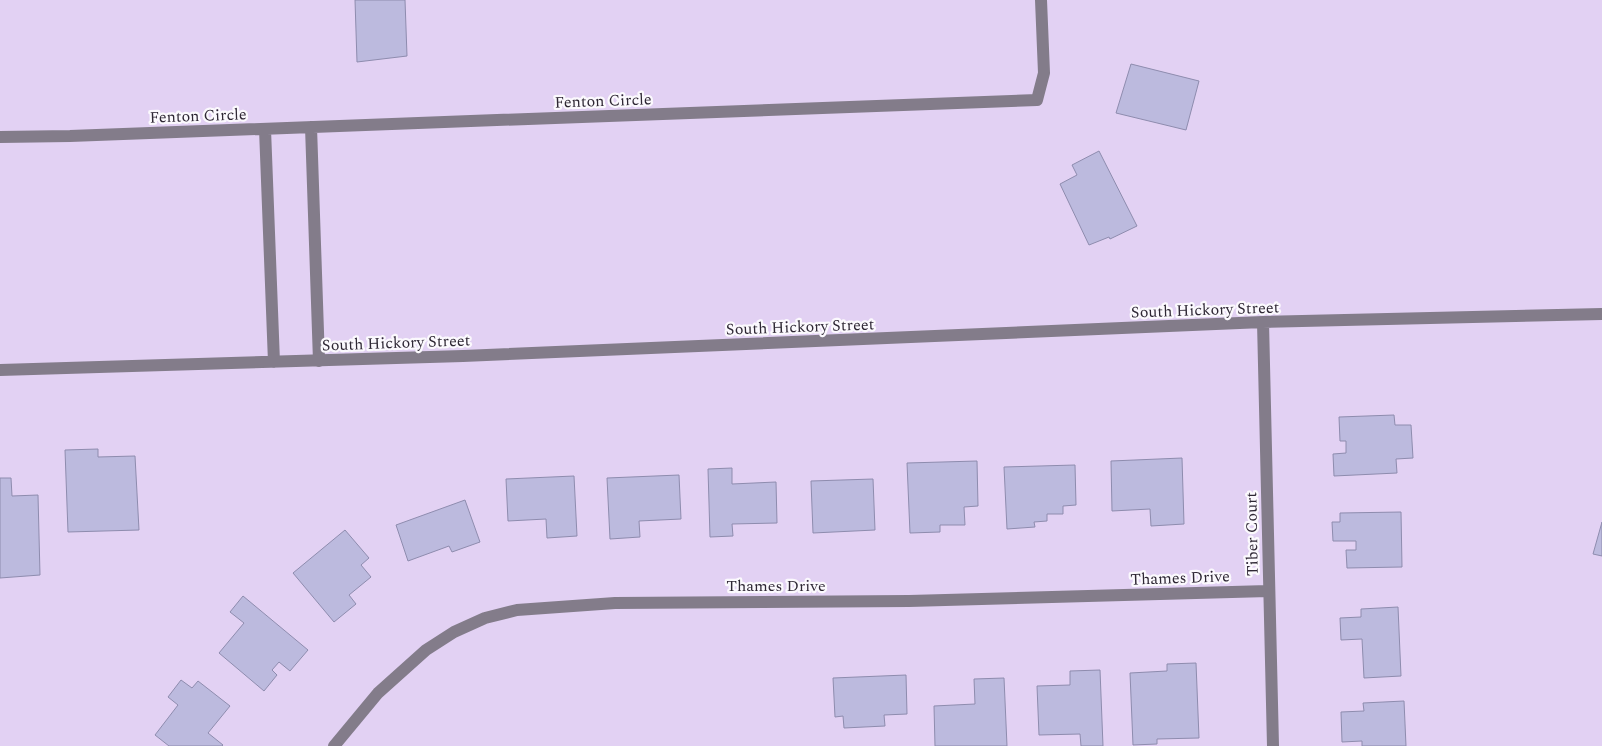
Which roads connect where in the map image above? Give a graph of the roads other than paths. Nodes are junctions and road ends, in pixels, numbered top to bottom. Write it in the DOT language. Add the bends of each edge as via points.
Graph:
graph roads {
  1 [pos="1041,0"];
  2 [pos="311,127"];
  3 [pos="264,129"];
  4 [pos="0,137"];
  5 [pos="1602,314"];
  6 [pos="1263,322"];
  7 [pos="319,361"];
  8 [pos="274,362"];
  9 [pos="0,370"];
  10 [pos="1268,591"];
  11 [pos="334,746"];
  12 [pos="1273,746"];
  1 -- 2 [label="street, Fenton Circle" via="1044,73 1036,100"];
  2 -- 3 [label="street, Fenton Circle"];
  2 -- 7 [label="street"];
  3 -- 4 [label="street, Fenton Circle"];
  3 -- 8 [label="street"];
  5 -- 6 [label="street, South Hickory Street"];
  6 -- 7 [label="street, South Hickory Street"];
  6 -- 10 [label="street, Tiber Court"];
  7 -- 8 [label="street, South Hickory Street"];
  8 -- 9 [label="street, South Hickory Street"];
  10 -- 11 [label="street, Thames Drive" via="918,601 615,603 517,610 485,618 426,650 378,693"];
  10 -- 12 [label="street, Tiber Court"];
}
